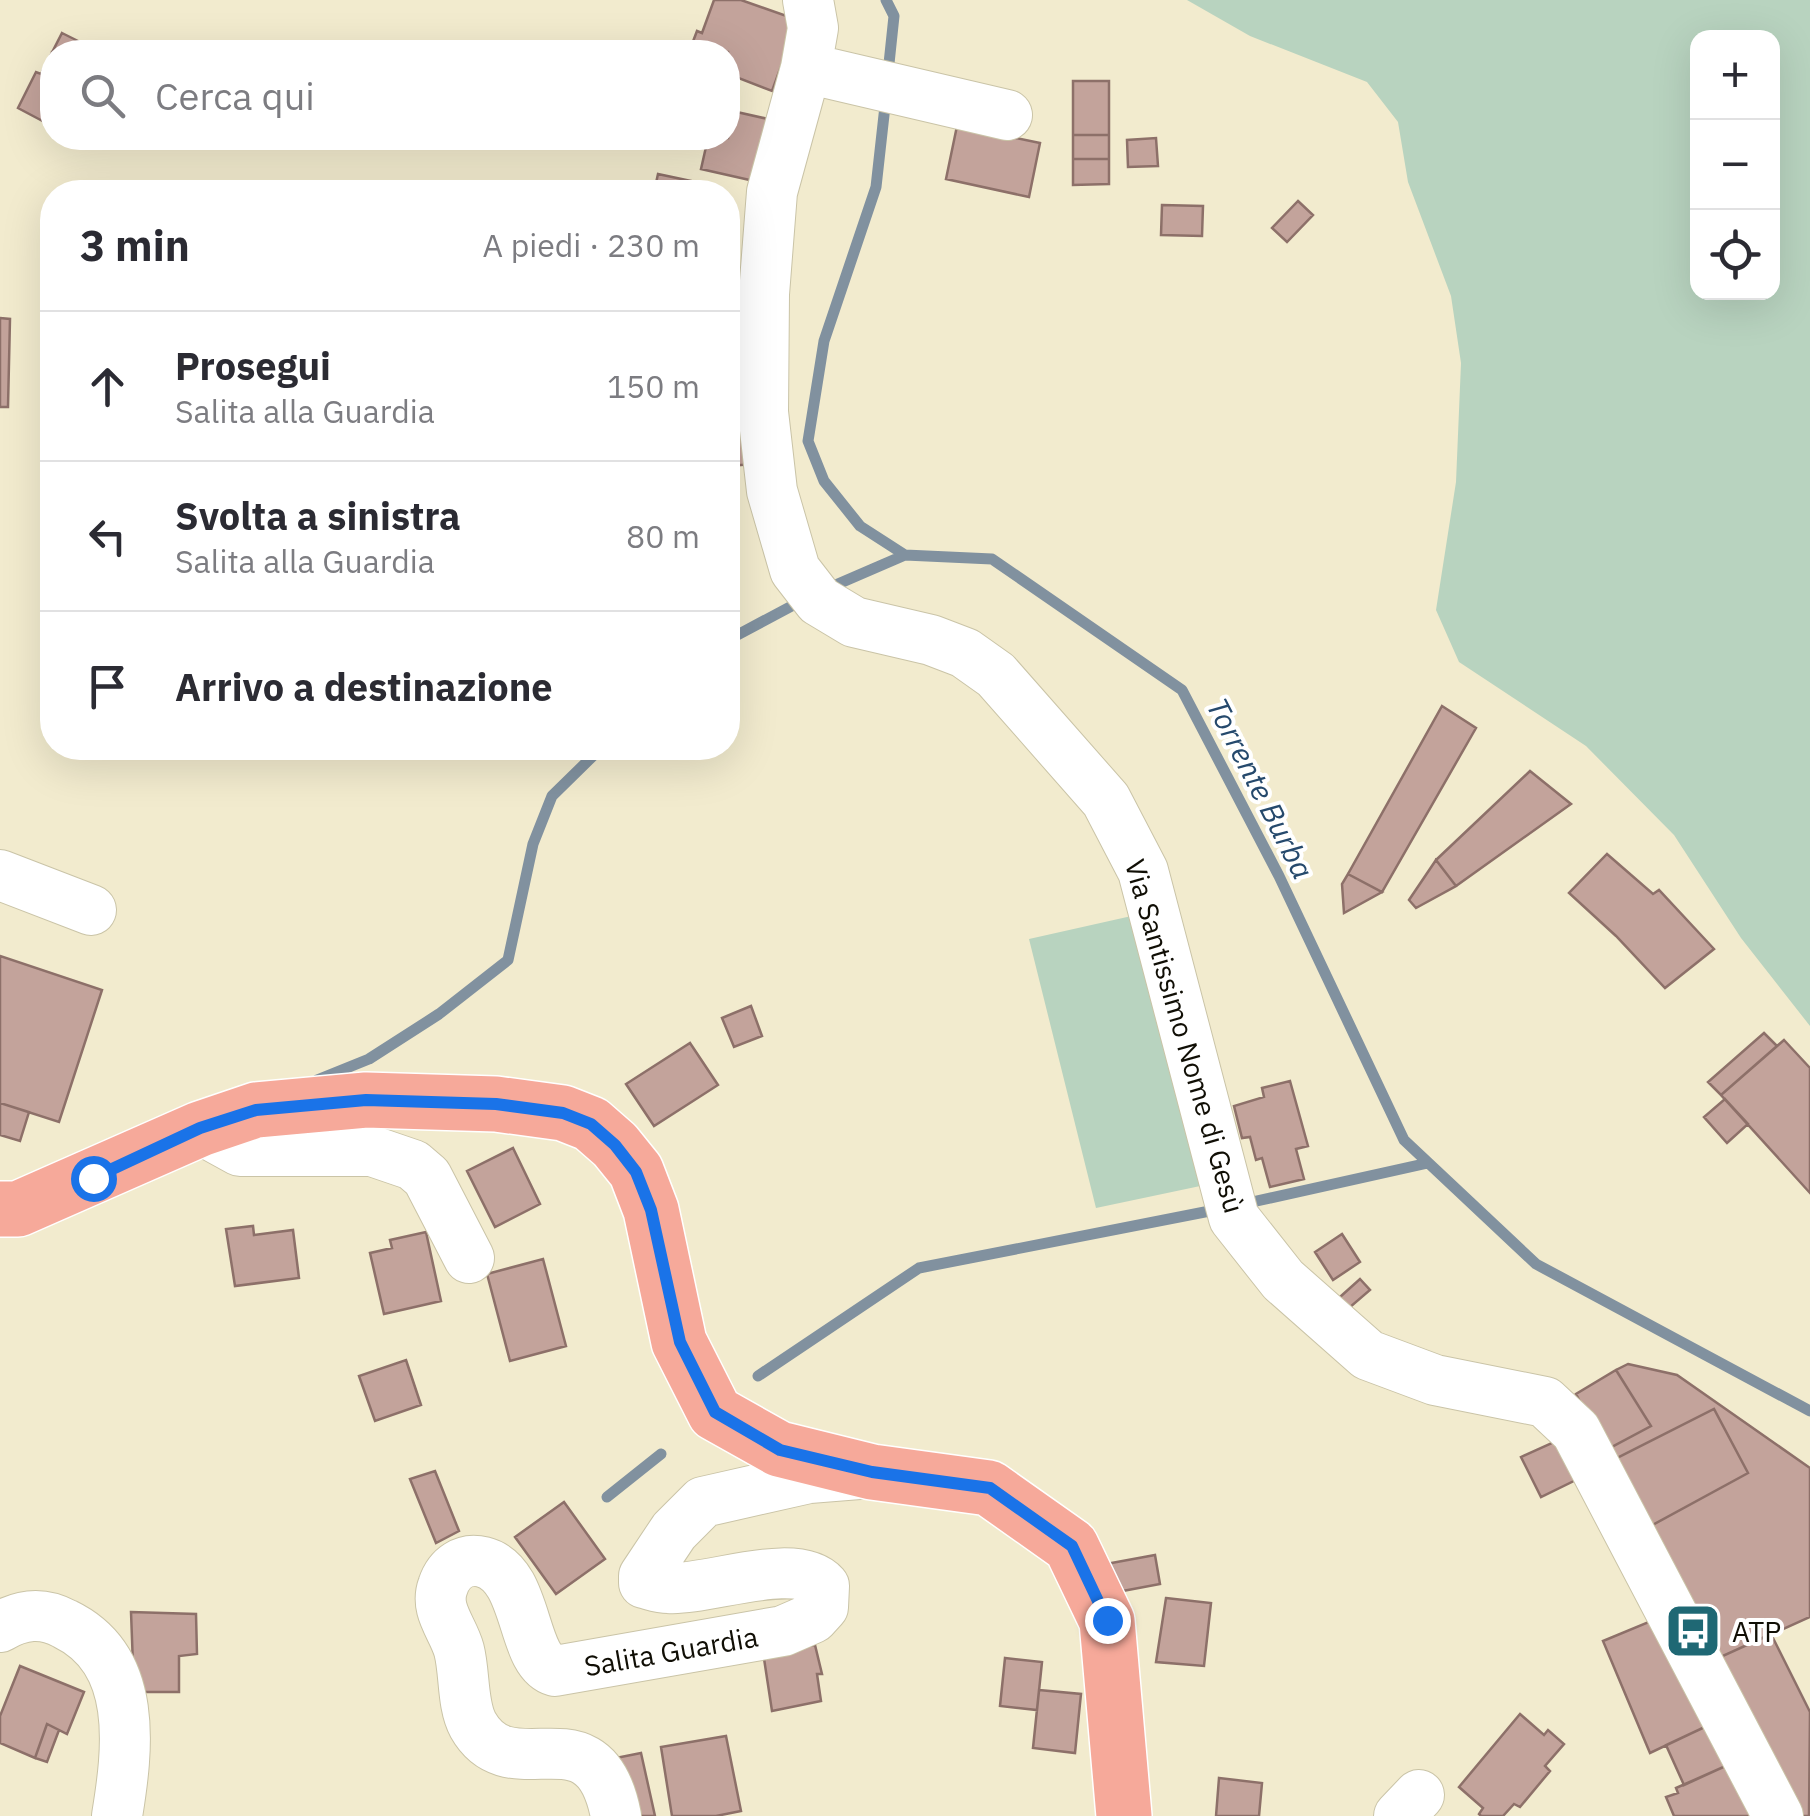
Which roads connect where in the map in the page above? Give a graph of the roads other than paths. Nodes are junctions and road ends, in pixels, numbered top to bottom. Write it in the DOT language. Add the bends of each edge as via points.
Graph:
graph roads {
  1 [pos="808,0"];
  2 [pos="828,73"];
  3 [pos="1007,115"];
  4 [pos="0,875"];
  5 [pos="91,910"];
  6 [pos="200,1128"];
  7 [pos="0,1209"];
  8 [pos="469,1258"];
  9 [pos="872,1472"];
  10 [pos="0,1627"];
  11 [pos="116,1816"];
  12 [pos="616,1816"];
  13 [pos="1124,1816"];
  14 [pos="1778,1816"];
  1 -- 2 [label="street, Via Santissimo Nome di Gesù"];
  2 -- 3 [label="street"];
  2 -- 14 [label="street, Via Santissimo Nome di Gesù" via="772,192 764,294 763,412 772,491 795,570 819,601 854,622 931,640 996,675 1106,800 1143,871 1234,1218 1283,1280 1368,1355 1435,1380 1545,1402 1576,1430"];
  4 -- 5 [label="street"];
  6 -- 7 [label="main road" via="18,1209"];
  6 -- 8 [label="street" via="240,1151 372,1151 413,1165 427,1176"];
  6 -- 9 [label="main road" via="256,1110 366,1100 496,1104 591,1124 636,1172 680,1342 715,1412 780,1450"];
  9 -- 12 [label="street, Salita Guardia" via="809,1478 703,1502 644,1576 644,1584 670,1589 794,1573 818,1579 823,1607 783,1631 555,1670 538,1660 525,1614 493,1566 461,1562 447,1575 441,1610 456,1639 467,1709 479,1734 508,1752 589,1760 602,1773"];
  9 -- 13 [label="main road" via="990,1488 1072,1546 1107,1620"];
  10 -- 11 [label="street" via="34,1615 52,1617 80,1631 110,1666 121,1696 126,1751"];
}
